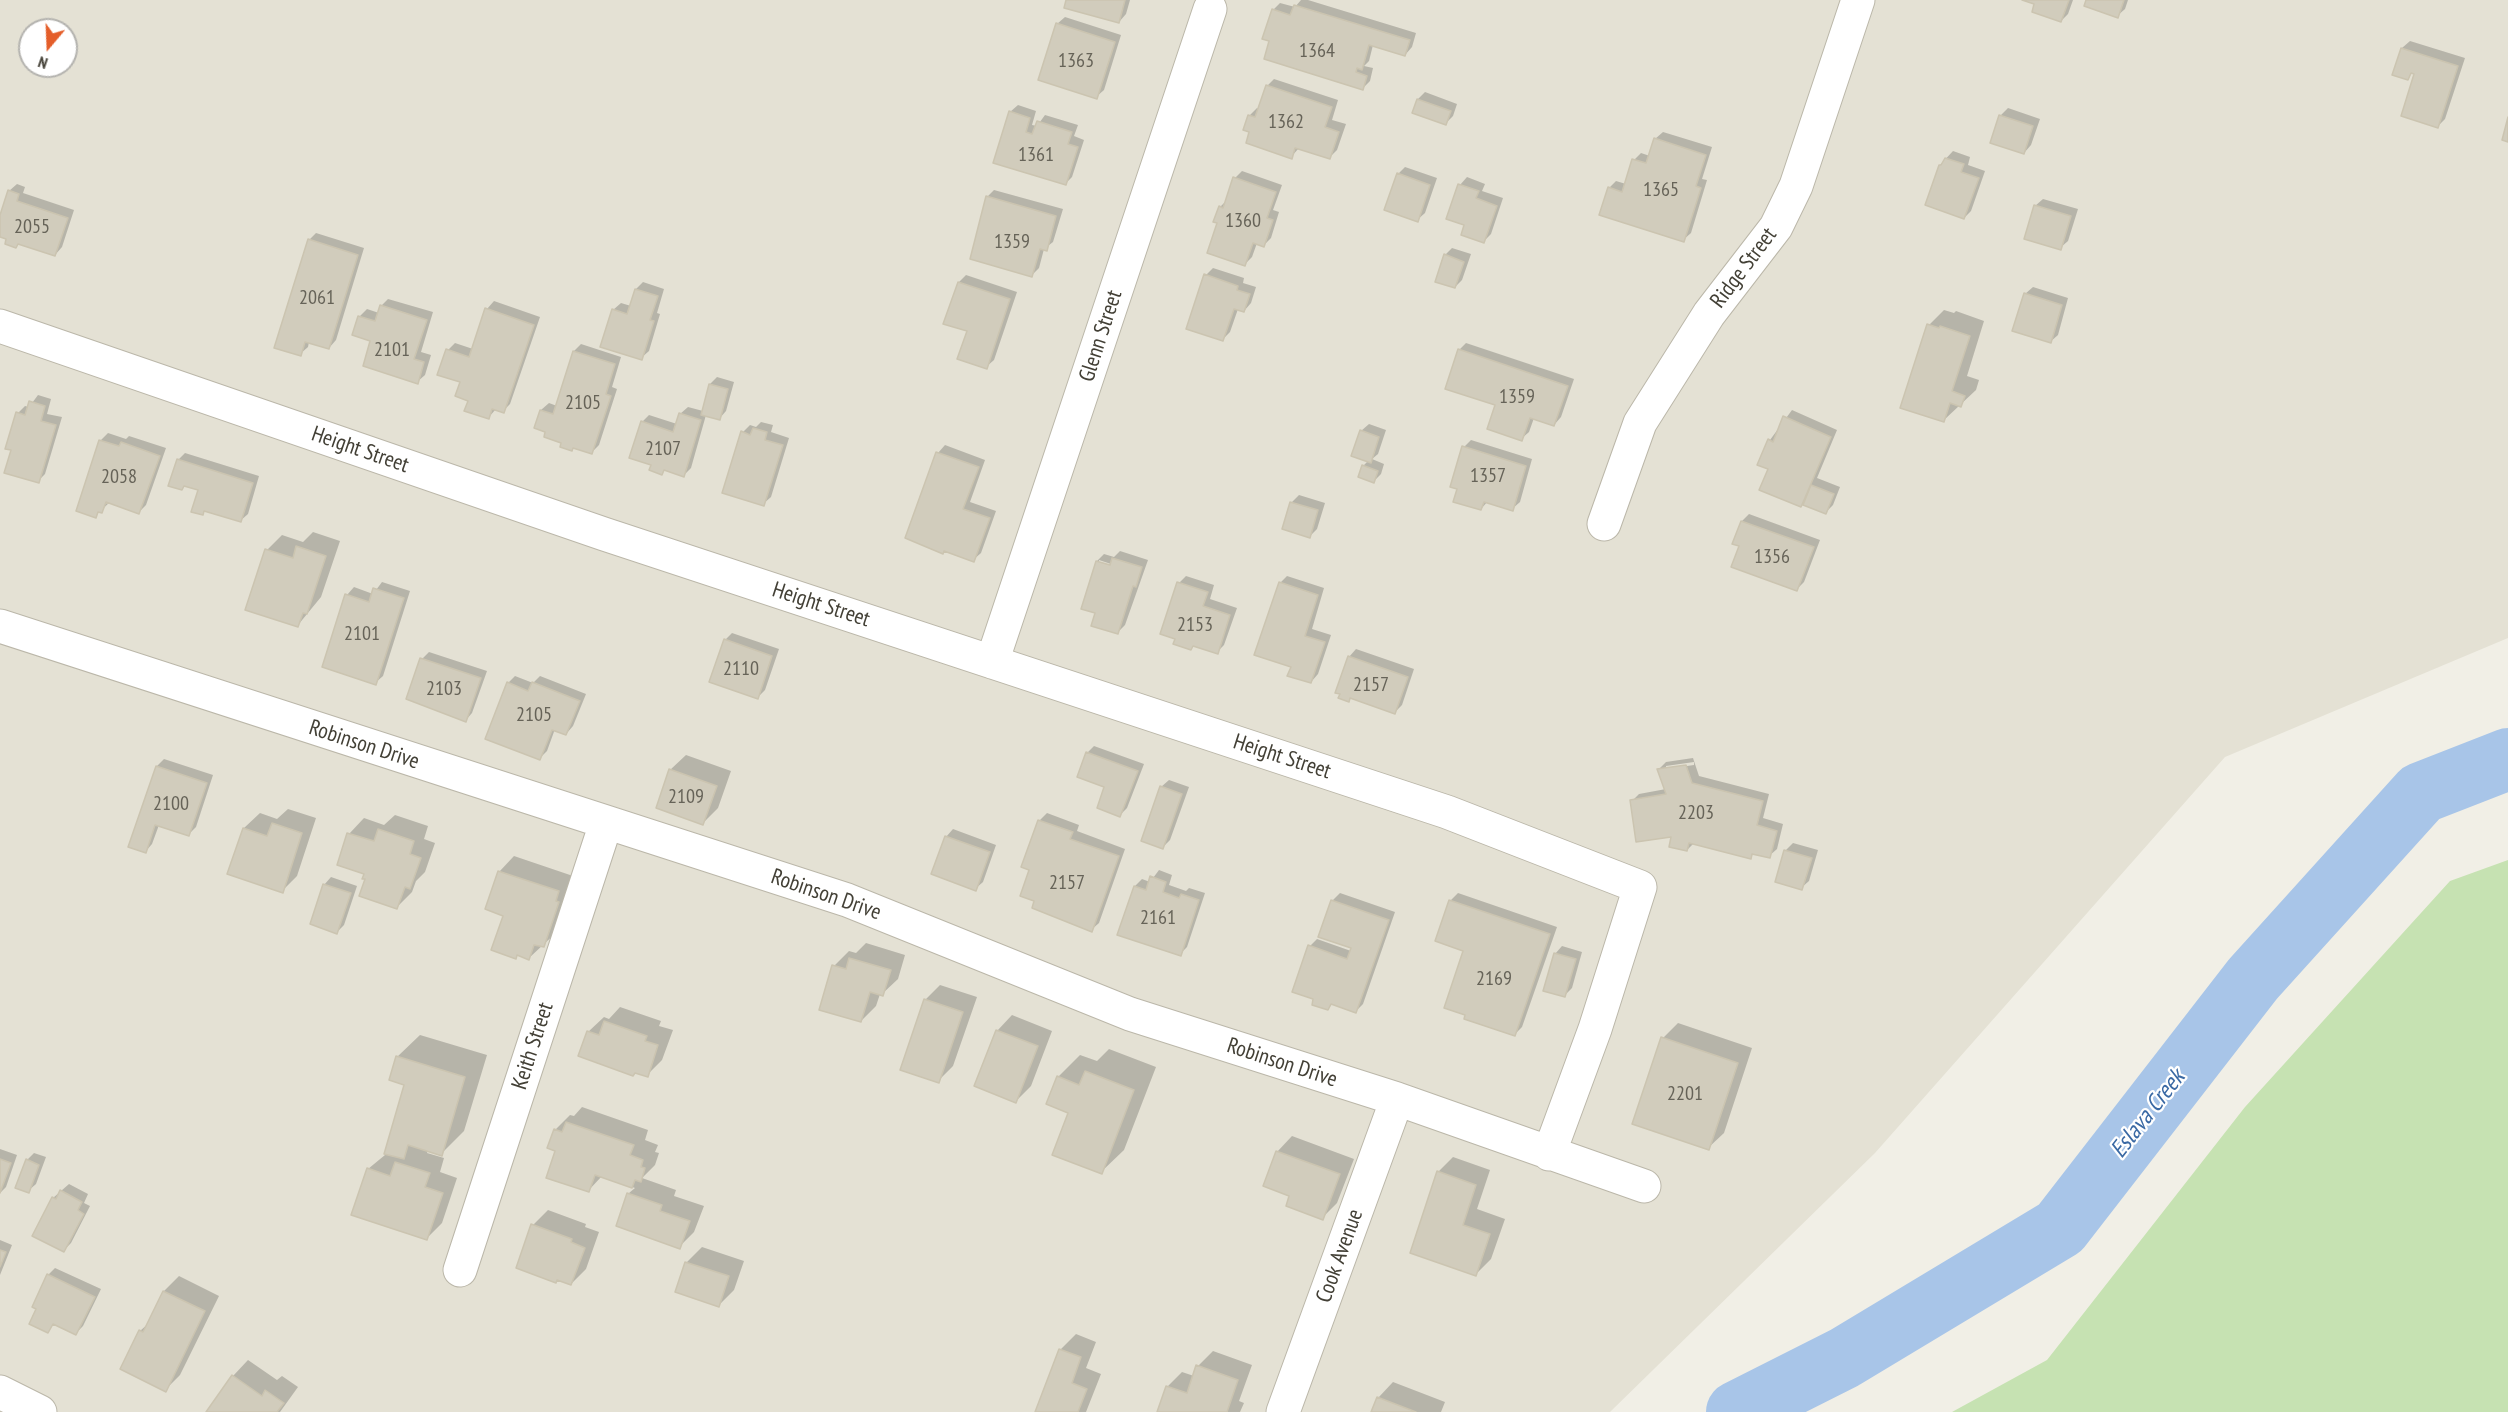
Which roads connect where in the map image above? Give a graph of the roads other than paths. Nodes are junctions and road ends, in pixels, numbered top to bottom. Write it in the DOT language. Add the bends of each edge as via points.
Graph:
graph roads {
  1 [pos="1858,0"];
  2 [pos="1210,9"];
  3 [pos="0,326"];
  4 [pos="1604,524"];
  5 [pos="0,626"];
  6 [pos="992,662"];
  7 [pos="606,823"];
  8 [pos="1397,1099"];
  9 [pos="1549,1154"];
  10 [pos="1644,1186"];
  11 [pos="460,1269"];
  12 [pos="0,1392"];
  13 [pos="40,1412"];
  14 [pos="1283,1412"];
  1 -- 4 [label="street, Ridge Street" via="1796,186 1776,227 1709,314 1640,423"];
  2 -- 6 [label="street, Glenn Street"];
  3 -- 6 [label="street, Height Street" via="604,534"];
  5 -- 7 [label="street, Robinson Drive"];
  6 -- 9 [label="street, Height Street" via="1447,812 1640,887 1595,1029"];
  7 -- 8 [label="street, Robinson Drive" via="847,900 1130,1014"];
  7 -- 11 [label="street, Keith Street"];
  8 -- 9 [label="street, Robinson Drive"];
  8 -- 14 [label="street, Cook Avenue"];
  9 -- 10 [label="street, Robinson Drive"];
  12 -- 13 [label="street"];
}
